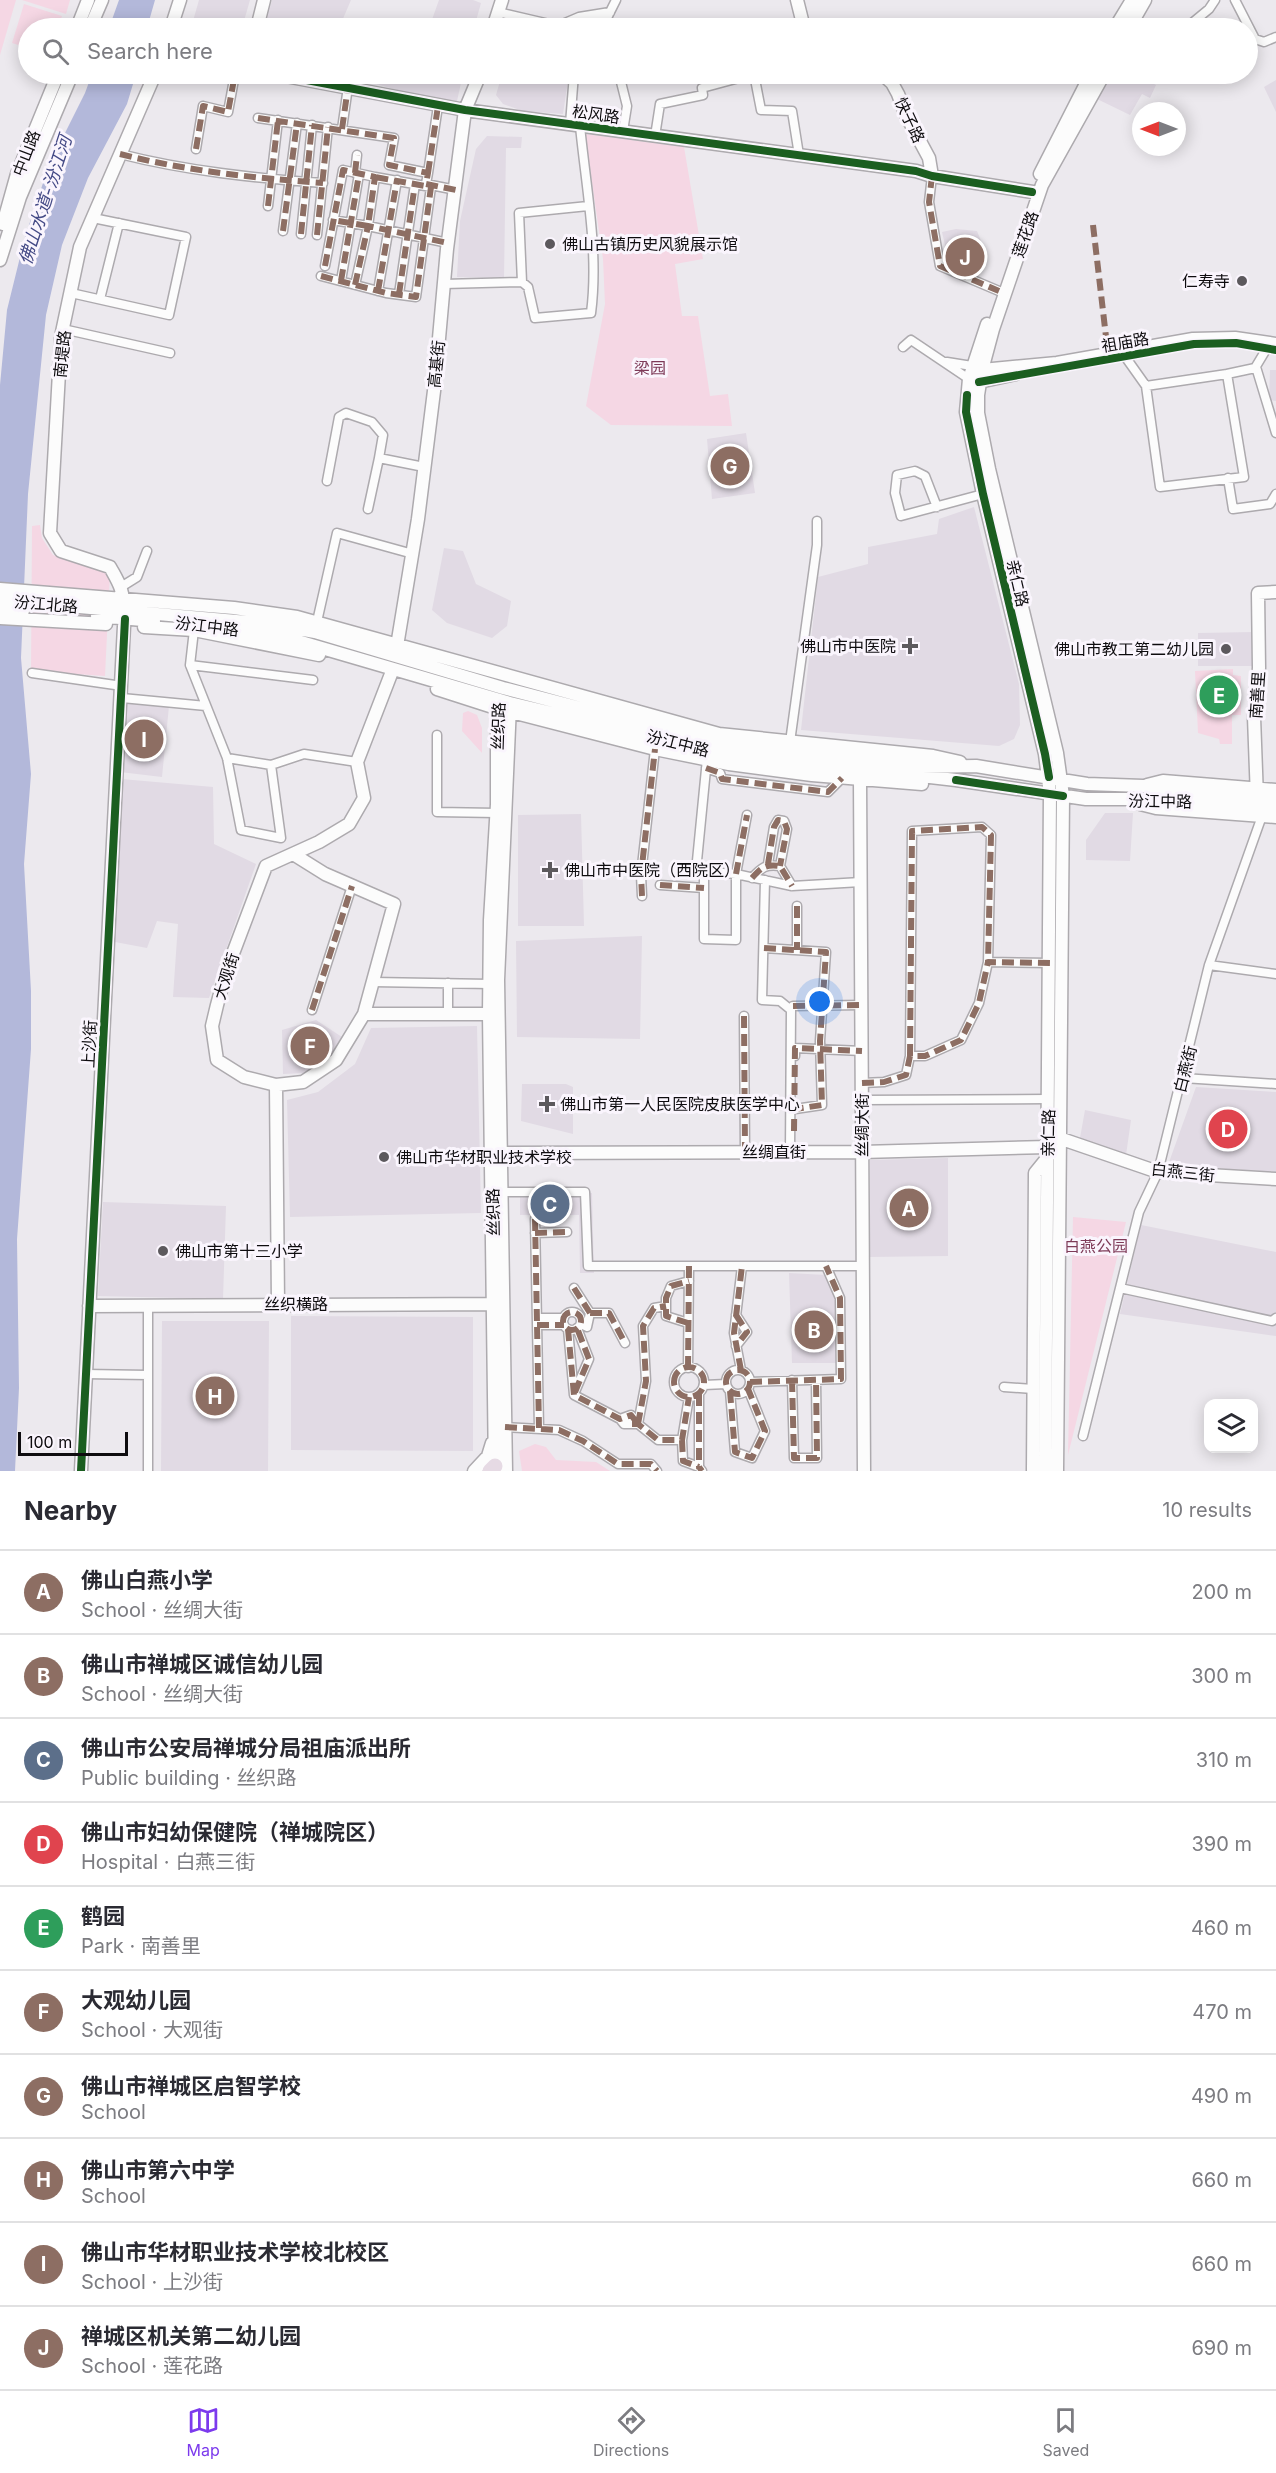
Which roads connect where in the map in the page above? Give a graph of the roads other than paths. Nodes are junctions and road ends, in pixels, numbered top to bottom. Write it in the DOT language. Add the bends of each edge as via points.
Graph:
graph roads {
  1 [pos="88,0"];
  2 [pos="102,0"];
  3 [pos="180,0"];
  4 [pos="264,0"];
  5 [pos="616,0"];
  6 [pos="797,0"];
  7 [pos="1132,0"];
  8 [pos="1145,0"];
  9 [pos="1215,0"];
  10 [pos="1236,0"];
  11 [pos="500,6"];
  12 [pos="610,12"];
  13 [pos="80,18"];
  14 [pos="94,18"];
  15 [pos="174,18"];
  16 [pos="260,18"];
  17 [pos="533,18"];
  18 [pos="577,18"];
  19 [pos="607,18"];
  20 [pos="802,18"];
  21 [pos="1122,18"];
  22 [pos="1135,18"];
  23 [pos="1198,18"];
  24 [pos="1245,18"];
  25 [pos="1276,38"];
  26 [pos="1258,40"];
  27 [pos="54,84"];
  28 [pos="68,84"];
  29 [pos="151,84"];
  30 [pos="233,84"];
  31 [pos="331,84"];
  32 [pos="476,84"];
  33 [pos="574,84"];
  34 [pos="622,84"];
  35 [pos="717,84"];
  36 [pos="756,84"];
  37 [pos="892,84"];
  38 [pos="1086,84"];
  39 [pos="1098,84"];
  40 [pos="348,87"];
  41 [pos="438,106"];
  42 [pos="465,110"];
  43 [pos="258,118"];
  44 [pos="278,120"];
  45 [pos="297,123"];
  46 [pos="312,125"];
  47 [pos="575,125"];
  48 [pos="328,127"];
  49 [pos="342,129"];
  50 [pos="623,131"];
  51 [pos="655,136"];
  52 [pos="196,149"];
  53 [pos="120,154"];
  54 [pos="799,154"];
  55 [pos="357,155"];
  56 [pos="357,173"];
  57 [pos="428,173"];
  58 [pos="933,173"];
  59 [pos="375,177"];
  60 [pos="271,179"];
  61 [pos="291,180"];
  62 [pos="397,180"];
  63 [pos="306,181"];
  64 [pos="323,183"];
  65 [pos="415,184"];
  66 [pos="1037,189"];
  67 [pos="456,190"];
  68 [pos="268,206"];
  69 [pos="588,206"];
  70 [pos="93,218"];
  71 [pos="333,220"];
  72 [pos="119,223"];
  73 [pos="351,223"];
  74 [pos="368,225"];
  75 [pos="388,229"];
  76 [pos="283,231"];
  77 [pos="301,234"];
  78 [pos="407,234"];
  79 [pos="0,235"];
  80 [pos="316,235"];
  81 [pos="424,238"];
  82 [pos="448,243"];
  83 [pos="0,260"];
  84 [pos="325,266"];
  85 [pos="321,276"];
  86 [pos="341,281"];
  87 [pos="522,282"];
  88 [pos="444,284"];
  89 [pos="356,285"];
  90 [pos="378,291"];
  91 [pos="999,291"];
  92 [pos="71,293"];
  93 [pos="399,294"];
  94 [pos="100,300"];
  95 [pos="63,329"];
  96 [pos="903,347"];
  97 [pos="1273,347"];
  98 [pos="170,353"];
  99 [pos="1124,356"];
  100 [pos="1256,367"];
  101 [pos="975,374"];
  102 [pos="1227,374"];
  103 [pos="1146,386"];
  104 [pos="1276,433"];
  105 [pos="379,458"];
  106 [pos="424,467"];
  107 [pos="1228,478"];
  108 [pos="327,481"];
  109 [pos="983,494"];
  110 [pos="1276,494"];
  111 [pos="937,507"];
  112 [pos="368,509"];
  113 [pos="817,521"];
  114 [pos="147,551"];
  115 [pos="412,554"];
  116 [pos="0,589"];
  117 [pos="1276,592"];
  118 [pos="0,600"];
  119 [pos="123,608"];
  120 [pos="0,609"];
  121 [pos="92,616"];
  122 [pos="0,618"];
  123 [pos="316,627"];
  124 [pos="194,630"];
  125 [pos="396,650"];
  126 [pos="190,665"];
  127 [pos="32,674"];
  128 [pos="391,674"];
  129 [pos="313,680"];
  130 [pos="122,692"];
  131 [pos="499,698"];
  132 [pos="206,706"];
  133 [pos="514,707"];
  134 [pos="437,735"];
  135 [pos="790,742"];
  136 [pos="655,749"];
  137 [pos="227,758"];
  138 [pos="357,762"];
  139 [pos="707,764"];
  140 [pos="271,765"];
  141 [pos="976,766"];
  142 [pos="1048,777"];
  143 [pos="1062,779"];
  144 [pos="860,780"];
  145 [pos="956,780"];
  146 [pos="1276,790"];
  147 [pos="1256,793"];
  148 [pos="1057,795"];
  149 [pos="1276,799"];
  150 [pos="1128,800"];
  151 [pos="1276,808"];
  152 [pos="497,813"];
  153 [pos="747,815"];
  154 [pos="1262,816"];
  155 [pos="1276,817"];
  156 [pos="292,854"];
  157 [pos="768,864"];
  158 [pos="780,867"];
  159 [pos="704,872"];
  160 [pos="736,874"];
  161 [pos="752,878"];
  162 [pos="765,880"];
  163 [pos="861,882"];
  164 [pos="660,885"];
  165 [pos="352,886"];
  166 [pos="792,886"];
  167 [pos="704,888"];
  168 [pos="642,896"];
  169 [pos="797,906"];
  170 [pos="764,948"];
  171 [pos="797,950"];
  172 [pos="988,962"];
  173 [pos="1050,963"];
  174 [pos="1209,965"];
  175 [pos="1276,974"];
  176 [pos="373,982"];
  177 [pos="448,983"];
  178 [pos="490,984"];
  179 [pos="823,1004"];
  180 [pos="862,1005"];
  181 [pos="793,1006"];
  182 [pos="312,1010"];
  183 [pos="364,1014"];
  184 [pos="448,1014"];
  185 [pos="489,1014"];
  186 [pos="744,1016"];
  187 [pos="820,1048"];
  188 [pos="862,1051"];
  189 [pos="910,1056"];
  190 [pos="1183,1078"];
  191 [pos="862,1083"];
  192 [pos="1276,1084"];
  193 [pos="276,1085"];
  194 [pos="1048,1099"];
  195 [pos="862,1100"];
  196 [pos="795,1109"];
  197 [pos="794,1131"];
  198 [pos="1059,1138"];
  199 [pos="745,1152"];
  200 [pos="790,1152"];
  201 [pos="862,1152"];
  202 [pos="1048,1152"];
  203 [pos="501,1153"];
  204 [pos="1158,1172"];
  205 [pos="1276,1179"];
  206 [pos="501,1192"];
  207 [pos="535,1219"];
  208 [pos="567,1232"];
  209 [pos="535,1233"];
  210 [pos="689,1266"];
  211 [pos="742,1266"];
  212 [pos="826,1266"];
  213 [pos="863,1266"];
  214 [pos="689,1281"];
  215 [pos="574,1288"];
  216 [pos="1120,1288"];
  217 [pos="278,1304"];
  218 [pos="499,1304"];
  219 [pos="148,1305"];
  220 [pos="89,1306"];
  221 [pos="666,1306"];
  222 [pos="590,1313"];
  223 [pos="736,1315"];
  224 [pos="1276,1318"];
  225 [pos="537,1321"];
  226 [pos="688,1323"];
  227 [pos="571,1325"];
  228 [pos="625,1343"];
  229 [pos="736,1346"];
  230 [pos="688,1368"];
  231 [pos="741,1370"];
  232 [pos="85,1374"];
  233 [pos="148,1376"];
  234 [pos="792,1380"];
  235 [pos="816,1380"];
  236 [pos="704,1385"];
  237 [pos="749,1385"];
  238 [pos="1004,1387"];
  239 [pos="728,1388"];
  240 [pos="1034,1389"];
  241 [pos="699,1394"];
  242 [pos="574,1395"];
  243 [pos="689,1397"];
  244 [pos="638,1424"];
  245 [pos="539,1428"];
  246 [pos="500,1429"];
  247 [pos="1083,1436"];
  248 [pos="682,1440"];
  249 [pos="700,1469"];
  250 [pos="495,1470"];
  251 [pos="81,1471"];
  252 [pos="148,1471"];
  253 [pos="474,1471"];
  254 [pos="657,1471"];
  255 [pos="864,1471"];
  256 [pos="1033,1471"];
  257 [pos="1045,1471"];
  258 [pos="1057,1471"];
  1 -- 13 [label="main road"];
  2 -- 14 [label="main road"];
  3 -- 15 [label="main road"];
  4 -- 16 [label="main road"];
  5 -- 12 [label="street"];
  6 -- 20 [label="main road"];
  7 -- 21 [label="main road"];
  8 -- 22 [label="main road"];
  9 -- 23 [label="street"];
  10 -- 24 [label="street"];
  11 -- 17 [label="street"];
  12 -- 18 [label="street"];
  12 -- 19 [label="street"];
  25 -- 26 [label="street"];
  27 -- 79 [label="main road, 中山路" via="17,174"];
  28 -- 83 [label="main road, 中山路" via="20,197"];
  29 -- 53 [label="main road, 南堤路"];
  30 -- 52 [label="street" via="228,112 203,106"];
  31 -- 40 [label="main road, 松风路"];
  32 -- 42 [label="main road, 高基街"];
  33 -- 47 [label="street"];
  34 -- 50 [label="street" via="627,106"];
  35 -- 51 [label="street" via="702,88 704,94 660,104"];
  36 -- 54 [label="street" via="762,110 792,111"];
  37 -- 58 [label="main road, 快子路"];
  38 -- 66 [label="main road, 莲花路"];
  39 -- 66 [label="main road, 莲花路"];
  40 -- 41 [label="main road, 松风路"];
  40 -- 49 [label="street"];
  41 -- 42 [label="main road, 松风路"];
  41 -- 57 [label="street"];
  42 -- 47 [label="main road, 松风路"];
  42 -- 67 [label="main road, 高基街"];
  43 -- 44 [label="street"];
  44 -- 45 [label="street"];
  44 -- 60 [label="street"];
  45 -- 46 [label="street"];
  45 -- 61 [label="street"];
  46 -- 48 [label="street"];
  46 -- 63 [label="street"];
  47 -- 50 [label="main road, 松风路"];
  47 -- 69 [label="street"];
  48 -- 49 [label="street"];
  48 -- 64 [label="street"];
  49 -- 57 [label="street" via="394,138 389,165"];
  50 -- 51 [label="main road, 松风路"];
  51 -- 54 [label="main road, 松风路"];
  53 -- 60 [label="street" via="171,167"];
  53 -- 70 [label="main road, 南堤路"];
  54 -- 58 [label="main road, 松风路"];
  55 -- 56 [label="street"];
  56 -- 59 [label="street"];
  56 -- 71 [label="street" via="343,170"];
  56 -- 73 [label="street"];
  57 -- 67 [label="street" via="426,184"];
  58 -- 66 [label="main road"];
  58 -- 91 [label="street" via="929,202 940,266"];
  59 -- 62 [label="street"];
  59 -- 74 [label="street"];
  60 -- 61 [label="street"];
  60 -- 68 [label="street"];
  61 -- 63 [label="street"];
  61 -- 76 [label="street"];
  62 -- 65 [label="street"];
  62 -- 75 [label="street"];
  63 -- 64 [label="street"];
  63 -- 77 [label="street"];
  64 -- 80 [label="street"];
  65 -- 78 [label="street"];
  65 -- 81 [label="street" via="431,187"];
  66 -- 91 [label="main road, 莲花路"];
  66 -- 101 [label="main road, 莲花路"];
  67 -- 82 [label="main road, 高基街"];
  69 -- 87 [label="street" via="519,213"];
  69 -- 87 [label="street" via="594,290 591,314 535,318 528,286"];
  70 -- 72 [label="street"];
  70 -- 92 [label="main road, 南堤路" via="80,247"];
  71 -- 73 [label="street"];
  71 -- 84 [label="street"];
  72 -- 94 [label="street"];
  72 -- 94 [label="street" via="186,237 169,315"];
  73 -- 74 [label="street"];
  73 -- 86 [label="street"];
  74 -- 75 [label="street"];
  74 -- 89 [label="street"];
  75 -- 78 [label="street"];
  75 -- 90 [label="street"];
  78 -- 81 [label="street"];
  78 -- 93 [label="street"];
  81 -- 82 [label="street"];
  81 -- 93 [label="street" via="416,297"];
  82 -- 88 [label="main road, 高基街"];
  85 -- 86 [label="street"];
  86 -- 89 [label="street"];
  87 -- 88 [label="street"];
  88 -- 106 [label="main road, 高基街"];
  89 -- 90 [label="street"];
  90 -- 93 [label="street"];
  91 -- 101 [label="main road, 莲花路"];
  92 -- 94 [label="street"];
  92 -- 95 [label="main road, 南堤路"];
  95 -- 98 [label="street"];
  95 -- 119 [label="main road, 南堤路" via="50,533 60,551 110,567"];
  96 -- 101 [label="street" via="911,340 944,361"];
  97 -- 99 [label="main road, 祖庙路" via="1194,344"];
  97 -- 100 [label="street"];
  97 -- 101 [label="main road, 祖庙路" via="1234,338 1193,339"];
  99 -- 101 [label="main road, 祖庙路"];
  99 -- 103 [label="street"];
  100 -- 102 [label="street"];
  100 -- 104 [label="street"];
  101 -- 109 [label="main road, 亲仁路" via="966,412"];
  101 -- 143 [label="main road, 亲仁路" via="978,413"];
  102 -- 103 [label="street"];
  102 -- 107 [label="street" via="1244,477"];
  103 -- 107 [label="street" via="1160,487"];
  105 -- 106 [label="street"];
  105 -- 108 [label="street" via="383,435 372,422 346,413 339,417"];
  105 -- 112 [label="street"];
  106 -- 115 [label="main road, 高基街"];
  107 -- 110 [label="street" via="1233,509 1270,504"];
  109 -- 111 [label="street"];
  109 -- 142 [label="main road, 亲仁路"];
  111 -- 111 [label="street" via="901,516 895,493 897,475 915,471 925,476"];
  113 -- 135 [label="street"];
  114 -- 119 [label="street"];
  115 -- 123 [label="street" via="337,533"];
  115 -- 125 [label="main road, 高基街"];
  116 -- 119 [label="main road" via="106,597"];
  117 -- 147 [label="main road, 南善里" via="1258,593"];
  118 -- 121 [label="main road, 汾江北路"];
  119 -- 121 [label="main road"];
  119 -- 123 [label="main road" via="234,608"];
  119 -- 124 [label="main road"];
  119 -- 130 [label="main road, 上沙街"];
  119 -- 131 [label="main road, 汾江中路" via="284,637"];
  120 -- 121 [label="main road, 汾江北路"];
  121 -- 122 [label="main road"];
  123 -- 125 [label="main road"];
  124 -- 126 [label="street"];
  124 -- 128 [label="main road" via="309,652"];
  125 -- 131 [label="main road, 汾江中路"];
  125 -- 135 [label="main road" via="719,734"];
  126 -- 129 [label="street"];
  126 -- 132 [label="street"];
  127 -- 130 [label="street"];
  128 -- 131 [label="main road"];
  128 -- 138 [label="main road"];
  130 -- 132 [label="street"];
  130 -- 220 [label="main road, 上沙街"];
  131 -- 133 [label="main road, 丝织路"];
  131 -- 133 [label="main road"];
  131 -- 141 [label="main road, 汾江中路" via="719,744 922,767"];
  131 -- 152 [label="main road, 丝织路"];
  132 -- 137 [label="street"];
  133 -- 136 [label="main road"];
  133 -- 145 [label="main road, 汾江中路" via="720,753"];
  133 -- 203 [label="main road, 丝织路" via="509,853 502,867 498,980"];
  134 -- 152 [label="street" via="437,812"];
  135 -- 141 [label="main road" via="933,756"];
  136 -- 139 [label="main road"];
  136 -- 168 [label="street"];
  137 -- 140 [label="street"];
  137 -- 140 [label="street" via="241,830 281,838"];
  138 -- 140 [label="street" via="304,754"];
  138 -- 156 [label="main road, 大观街" via="364,798 349,824"];
  139 -- 144 [label="main road"];
  139 -- 159 [label="street" via="696,871"];
  141 -- 142 [label="main road, 汾江中路"];
  142 -- 143 [label="main road, 汾江中路"];
  142 -- 148 [label="main road, 亲仁路"];
  143 -- 147 [label="main road, 汾江中路" via="1162,790"];
  143 -- 148 [label="main road, 亲仁路"];
  144 -- 145 [label="main road" via="922,784"];
  144 -- 163 [label="main road, 丝绸大街"];
  145 -- 148 [label="main road, 汾江中路"];
  146 -- 147 [label="main road"];
  147 -- 149 [label="main road"];
  148 -- 150 [label="main road, 汾江中路"];
  148 -- 173 [label="main road, 亲仁路"];
  148 -- 198 [label="main road, 亲仁路"];
  150 -- 151 [label="main road, 汾江中路"];
  150 -- 154 [label="main road" via="1156,808"];
  152 -- 178 [label="main road, 丝织路"];
  153 -- 160 [label="street"];
  154 -- 155 [label="main road"];
  154 -- 174 [label="street, 白燕街"];
  156 -- 165 [label="main road"];
  156 -- 193 [label="main road, 大观街" via="266,866 226,972 212,1026 217,1060 244,1077"];
  157 -- 158 [label="street"];
  157 -- 158 [label="street" via="778,819 784,821 787,829"];
  157 -- 161 [label="street"];
  158 -- 166 [label="street"];
  159 -- 160 [label="street"];
  159 -- 167 [label="street"];
  160 -- 161 [label="street"];
  160 -- 167 [label="street" via="736,940 704,939"];
  161 -- 162 [label="street"];
  162 -- 166 [label="street"];
  162 -- 170 [label="street"];
  163 -- 166 [label="street"];
  163 -- 180 [label="main road, 丝绸大街"];
  164 -- 167 [label="street"];
  165 -- 176 [label="main road" via="394,904"];
  165 -- 182 [label="street"];
  169 -- 171 [label="street"];
  170 -- 171 [label="street"];
  170 -- 200 [label="street" via="762,1000 780,1001 790,1010"];
  171 -- 179 [label="street" via="826,952"];
  172 -- 173 [label="street"];
  172 -- 189 [label="street" via="979,1003 961,1040 925,1056"];
  172 -- 189 [label="street" via="991,835 982,827 912,831"];
  173 -- 194 [label="main road, 亲仁路"];
  174 -- 175 [label="street"];
  174 -- 190 [label="street, 白燕街"];
  176 -- 177 [label="street"];
  176 -- 183 [label="main road"];
  177 -- 178 [label="street"];
  177 -- 184 [label="street"];
  178 -- 185 [label="main road, 丝织路"];
  179 -- 180 [label="street"];
  179 -- 181 [label="street"];
  179 -- 187 [label="street"];
  180 -- 188 [label="main road, 丝绸大街"];
  183 -- 184 [label="main road"];
  183 -- 193 [label="main road" via="336,1060 303,1082"];
  184 -- 185 [label="main road"];
  185 -- 218 [label="main road, 丝织路"];
  186 -- 199 [label="street"];
  187 -- 188 [label="street"];
  187 -- 196 [label="street" via="822,1105"];
  187 -- 196 [label="street" via="795,1048"];
  188 -- 191 [label="main road, 丝绸大街"];
  189 -- 191 [label="street" via="906,1075"];
  190 -- 192 [label="street"];
  190 -- 204 [label="street, 白燕街"];
  191 -- 195 [label="main road, 丝绸大街"];
  193 -- 217 [label="main road"];
  194 -- 195 [label="street"];
  194 -- 202 [label="main road, 亲仁路"];
  195 -- 201 [label="main road, 丝绸大街"];
  196 -- 197 [label="street"];
  198 -- 204 [label="main road, 白燕三街"];
  198 -- 258 [label="main road, 亲仁路"];
  199 -- 200 [label="main road, 丝绸直街"];
  199 -- 203 [label="main road, 丝绸直街"];
  200 -- 201 [label="main road, 丝绸直街"];
  201 -- 202 [label="main road, 丝绸直街"];
  201 -- 213 [label="main road, 丝绸大街"];
  202 -- 240 [label="main road" via="1035,1173"];
  202 -- 257 [label="main road, 亲仁路"];
  203 -- 206 [label="main road, 丝织路"];
  204 -- 205 [label="main road, 白燕三街"];
  204 -- 216 [label="street, 白燕街" via="1139,1212"];
  206 -- 210 [label="street" via="585,1192 588,1266"];
  206 -- 218 [label="main road, 丝织路"];
  207 -- 209 [label="street"];
  208 -- 209 [label="street"];
  209 -- 225 [label="street"];
  210 -- 211 [label="street"];
  210 -- 214 [label="street"];
  211 -- 212 [label="street"];
  211 -- 223 [label="street"];
  212 -- 213 [label="street"];
  212 -- 235 [label="street" via="840,1298 841,1379"];
  213 -- 255 [label="main road, 丝绸大街"];
  214 -- 221 [label="street" via="671,1286"];
  214 -- 226 [label="street"];
  215 -- 222 [label="street"];
  216 -- 224 [label="street" via="1272,1321"];
  216 -- 247 [label="street, 白燕街"];
  217 -- 218 [label="main road, 丝织横路"];
  217 -- 219 [label="main road, 丝织横路"];
  218 -- 246 [label="main road, 丝织路"];
  219 -- 220 [label="main road, 丝织横路"];
  219 -- 233 [label="street"];
  220 -- 232 [label="main road, 上沙街"];
  221 -- 226 [label="street" via="666,1316"];
  221 -- 244 [label="street" via="654,1308 643,1326 646,1381"];
  222 -- 227 [label="street" via="587,1327"];
  222 -- 228 [label="street" via="609,1313"];
  223 -- 229 [label="street"];
  223 -- 229 [label="street" via="747,1332"];
  225 -- 227 [label="street"];
  225 -- 245 [label="street"];
  226 -- 230 [label="street"];
  227 -- 242 [label="street"];
  227 -- 242 [label="street" via="590,1359"];
  229 -- 231 [label="street"];
  230 -- 236 [label="street" via="700,1372"];
  230 -- 243 [label="street" via="676,1376 675,1386 680,1394"];
  231 -- 237 [label="street" via="747,1374"];
  231 -- 239 [label="street" via="730,1373"];
  232 -- 233 [label="street"];
  232 -- 251 [label="main road, 上沙街"];
  233 -- 252 [label="street"];
  234 -- 235 [label="street"];
  234 -- 235 [label="street" via="794,1458 817,1458"];
  234 -- 237 [label="street"];
  236 -- 239 [label="street"];
  236 -- 241 [label="street"];
  237 -- 239 [label="street" via="742,1394"];
  237 -- 239 [label="street" via="765,1431 752,1458 735,1452"];
  238 -- 240 [label="street"];
  240 -- 256 [label="main road"];
  241 -- 243 [label="street"];
  241 -- 249 [label="street"];
  242 -- 244 [label="street" via="620,1419 631,1415"];
  243 -- 248 [label="street"];
  244 -- 248 [label="street" via="658,1440"];
  245 -- 246 [label="street"];
  245 -- 254 [label="street" via="570,1435 618,1464 651,1464"];
  246 -- 250 [label="main road"];
  246 -- 253 [label="main road" via="488,1456"];
  248 -- 249 [label="street" via="683,1461"];
}
